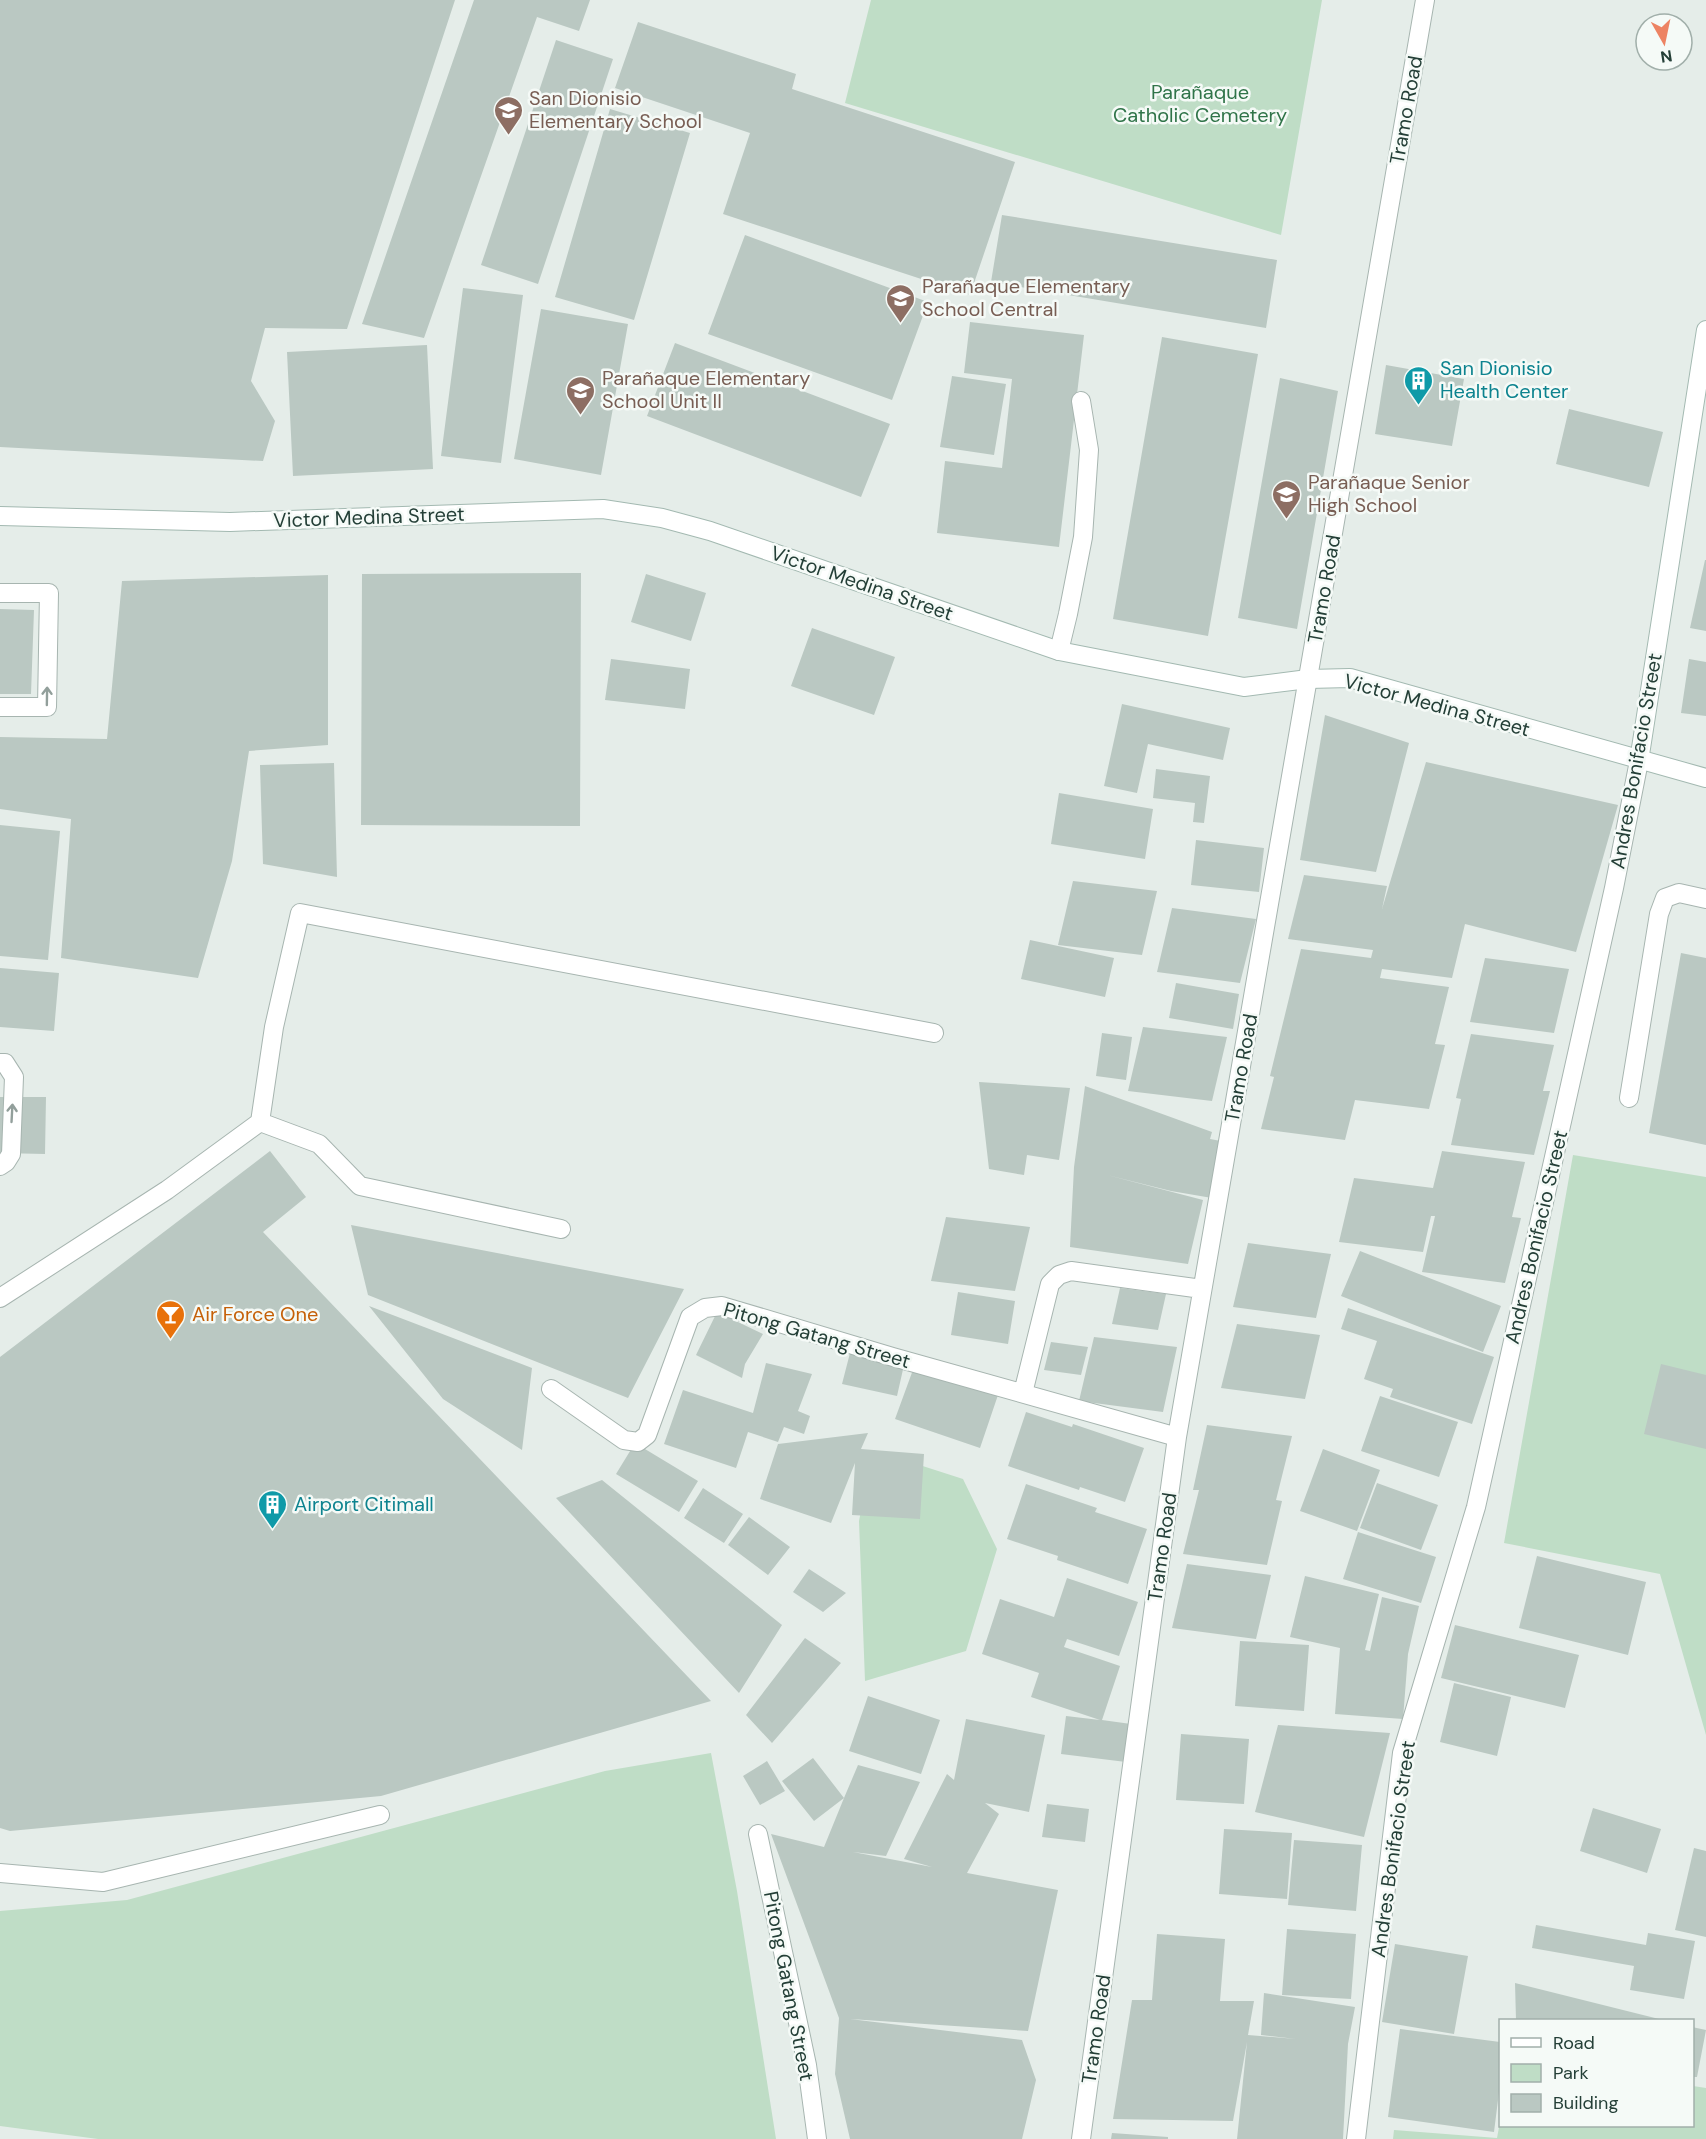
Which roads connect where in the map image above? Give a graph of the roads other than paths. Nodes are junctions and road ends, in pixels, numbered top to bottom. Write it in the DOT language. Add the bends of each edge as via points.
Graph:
graph roads {
  1 [pos="1425,0"];
  2 [pos="1706,338"];
  3 [pos="1082,401"];
  4 [pos="0,516"];
  5 [pos="0,593"];
  6 [pos="1059,651"];
  7 [pos="1308,679"];
  8 [pos="0,707"];
  9 [pos="1639,761"];
  10 [pos="1706,778"];
  11 [pos="1706,899"];
  12 [pos="934,1033"];
  13 [pos="0,1063"];
  14 [pos="1629,1098"];
  15 [pos="260,1122"];
  16 [pos="0,1166"];
  17 [pos="561,1229"];
  18 [pos="1202,1289"];
  19 [pos="0,1298"];
  20 [pos="551,1389"];
  21 [pos="1023,1393"];
  22 [pos="1177,1437"];
  23 [pos="380,1815"];
  24 [pos="758,1834"];
  25 [pos="0,1873"];
  26 [pos="817,2139"];
  27 [pos="1081,2139"];
  28 [pos="1356,2139"];
  1 -- 7 [label="street, Tramo Road"];
  2 -- 9 [label="street, Andres Bonifacio Street"];
  3 -- 6 [label="street" via="1089,450 1083,537"];
  4 -- 6 [label="street, Victor Medina Street" via="230,522 603,509 662,518 710,531"];
  8 -- 5 [label="street, one-way" via="47,708 49,593"];
  6 -- 7 [label="street, Victor Medina Street" via="1244,687"];
  7 -- 9 [label="street, Victor Medina Street" via="1350,678"];
  7 -- 18 [label="street, Tramo Road"];
  9 -- 10 [label="street, Victor Medina Street"];
  9 -- 28 [label="street, Andres Bonifacio Street" via="1476,1507 1402,1753"];
  11 -- 14 [label="street" via="1679,893 1665,898 1659,914"];
  12 -- 15 [label="street" via="300,913 274,1027"];
  16 -- 13 [label="street, one-way" via="10,1154 14,1077 5,1063"];
  15 -- 17 [label="street" via="319,1144 360,1186"];
  15 -- 19 [label="street" via="167,1190"];
  18 -- 21 [label="street" via="1071,1271 1059,1275 1050,1284"];
  18 -- 22 [label="street, Tramo Road"];
  20 -- 21 [label="street, Pitong Gatang Street" via="624,1440 638,1442 647,1435 690,1317 705,1308 722,1306"];
  21 -- 22 [label="street, Pitong Gatang Street"];
  22 -- 27 [label="street, Tramo Road"];
  23 -- 25 [label="street" via="103,1882"];
  24 -- 26 [label="street, Pitong Gatang Street" via="807,2065"];
}
